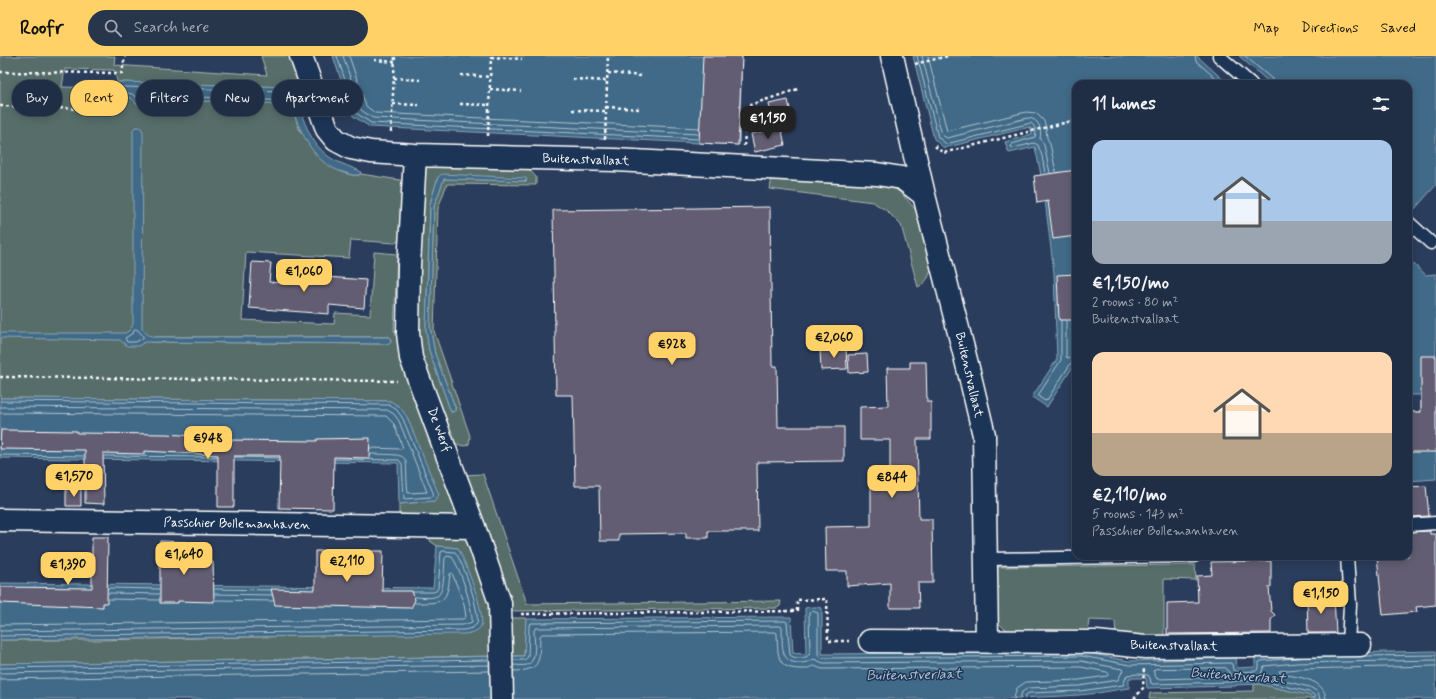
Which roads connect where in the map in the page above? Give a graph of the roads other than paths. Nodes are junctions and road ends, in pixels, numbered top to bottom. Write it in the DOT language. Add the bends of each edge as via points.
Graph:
graph roads {
  1 [pos="301,56"];
  2 [pos="1219,56"];
  3 [pos="902,58"];
  4 [pos="1246,80"];
  5 [pos="415,155"];
  6 [pos="924,194"];
  7 [pos="1412,226"];
  8 [pos="1431,243"];
  9 [pos="0,520"];
  10 [pos="1436,523"];
  11 [pos="1412,525"];
  12 [pos="474,527"];
  13 [pos="1072,558"];
  14 [pos="986,559"];
  15 [pos="1347,560"];
  16 [pos="870,641"];
  17 [pos="987,641"];
  18 [pos="1354,645"];
  19 [pos="502,699"];
  1 -- 5 [label="street, Buitenstvallaat" via="327,129 336,140 351,148 371,152"];
  2 -- 4 [label="lane"];
  3 -- 6 [label="street, Buitenstvallaat"];
  5 -- 6 [label="street, Buitenstvallaat" via="615,160 877,174 902,178"];
  5 -- 12 [label="street, De Werf" via="409,266 408,333 411,358"];
  6 -- 14 [label="street, Buitenstvallaat" via="984,436"];
  7 -- 8 [label="lane"];
  9 -- 12 [label="street, Passchier Bollemanhaven"];
  10 -- 11 [label="lane"];
  12 -- 19 [label="street, De Werf" via="500,603"];
  13 -- 14 [label="lane"];
  14 -- 17 [label="street, Buitenstvallaat"];
  15 -- 18 [label="lane"];
  16 -- 17 [label="street, Buitenstvallaat"];
  17 -- 18 [label="street, Buitenstvallaat" via="1096,642 1144,648"];
}
